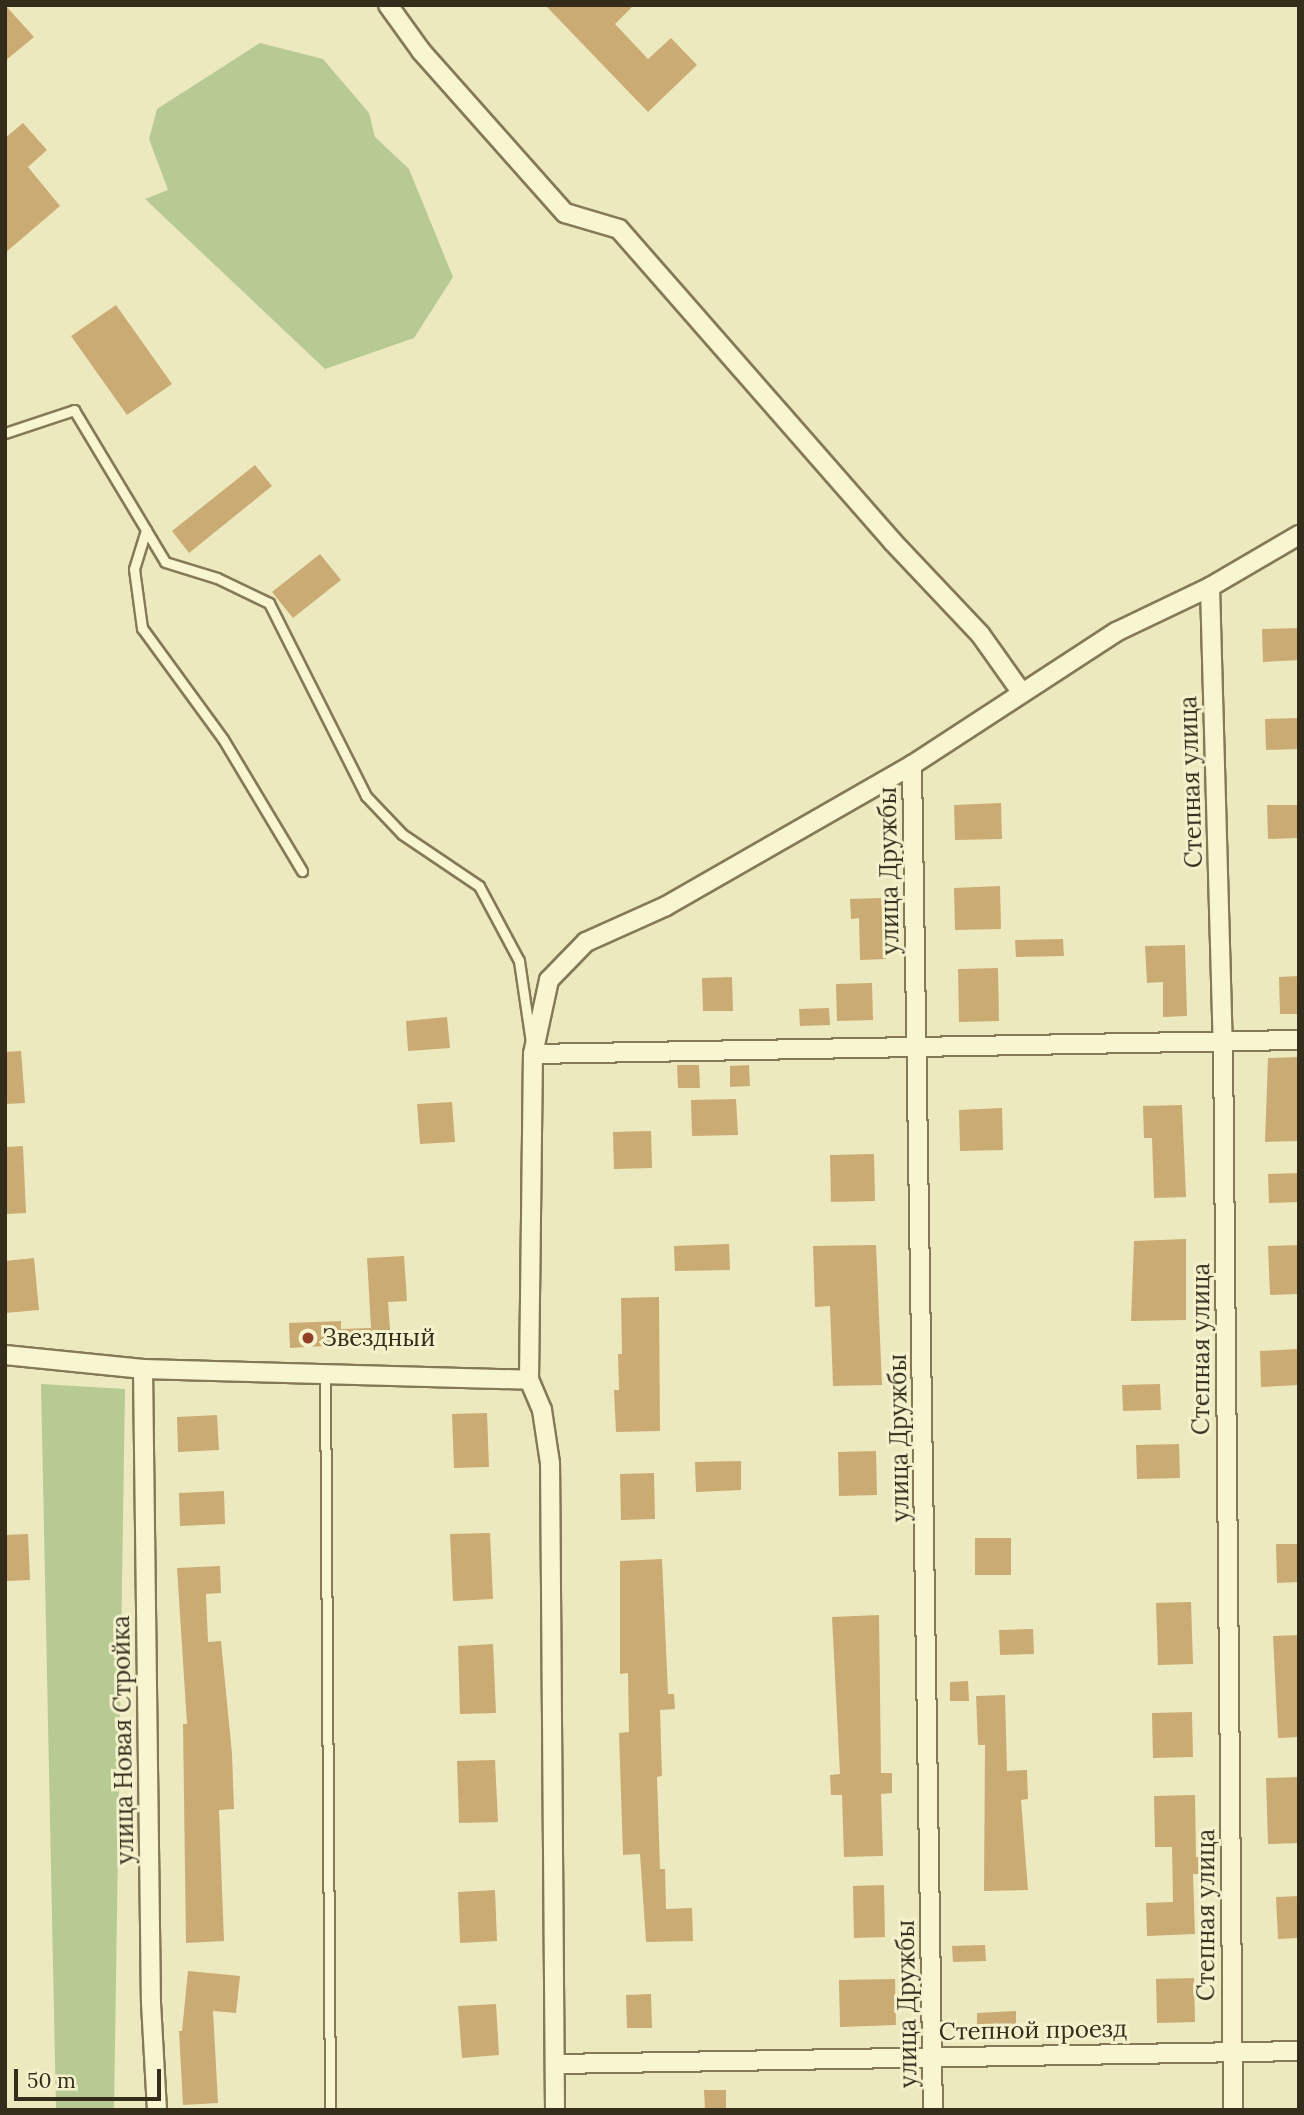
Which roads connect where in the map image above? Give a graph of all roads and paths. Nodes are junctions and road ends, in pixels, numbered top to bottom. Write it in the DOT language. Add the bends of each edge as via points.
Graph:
graph roads {
  1 [pos="388,5"];
  2 [pos="5,433"];
  3 [pos="146,530"];
  4 [pos="1299,535"];
  5 [pos="1210,587"];
  6 [pos="1022,693"];
  7 [pos="912,765"];
  8 [pos="302,870"];
  9 [pos="1299,1040"];
  10 [pos="1223,1042"];
  11 [pos="917,1046"];
  12 [pos="533,1054"];
  13 [pos="5,1355"];
  14 [pos="143,1369"];
  15 [pos="325,1375"];
  16 [pos="529,1380"];
  17 [pos="1299,2050"];
  18 [pos="1231,2051"];
  19 [pos="932,2056"];
  20 [pos="557,2064"];
  21 [pos="157,2110"];
  22 [pos="330,2110"];
  23 [pos="555,2110"];
  24 [pos="933,2110"];
  25 [pos="1233,2110"];
  1 -- 6 [label="street" via="421,51 565,213 618,229 892,541 981,634"];
  2 -- 3 [label="lane" via="74,411"];
  3 -- 8 [label="lane" via="134,569 142,628 223,739"];
  3 -- 12 [label="lane" via="165,562 217,578 269,603 366,796 402,834 479,886 519,961"];
  4 -- 5 [label="street"];
  5 -- 6 [label="street" via="1115,632"];
  5 -- 10 [label="street, Степная улица"];
  6 -- 7 [label="street"];
  7 -- 11 [label="street, улица Дружбы"];
  7 -- 12 [label="street" via="666,906 586,942 549,980"];
  9 -- 10 [label="street"];
  10 -- 11 [label="street"];
  10 -- 18 [label="street, Степная улица"];
  11 -- 12 [label="street"];
  11 -- 19 [label="street, улица Дружбы"];
  12 -- 16 [label="street"];
  13 -- 14 [label="street"];
  14 -- 15 [label="street"];
  14 -- 21 [label="street, улица Новая Стройка" via="151,2004"];
  15 -- 16 [label="street"];
  15 -- 22 [label="lane"];
  16 -- 20 [label="street" via="542,1410 550,1463"];
  17 -- 18 [label="street, Степной проезд"];
  18 -- 19 [label="street, Степной проезд"];
  18 -- 25 [label="street, Степная улица"];
  19 -- 20 [label="street, Степной проезд"];
  19 -- 24 [label="street, улица Дружбы"];
  20 -- 23 [label="street"];
}
